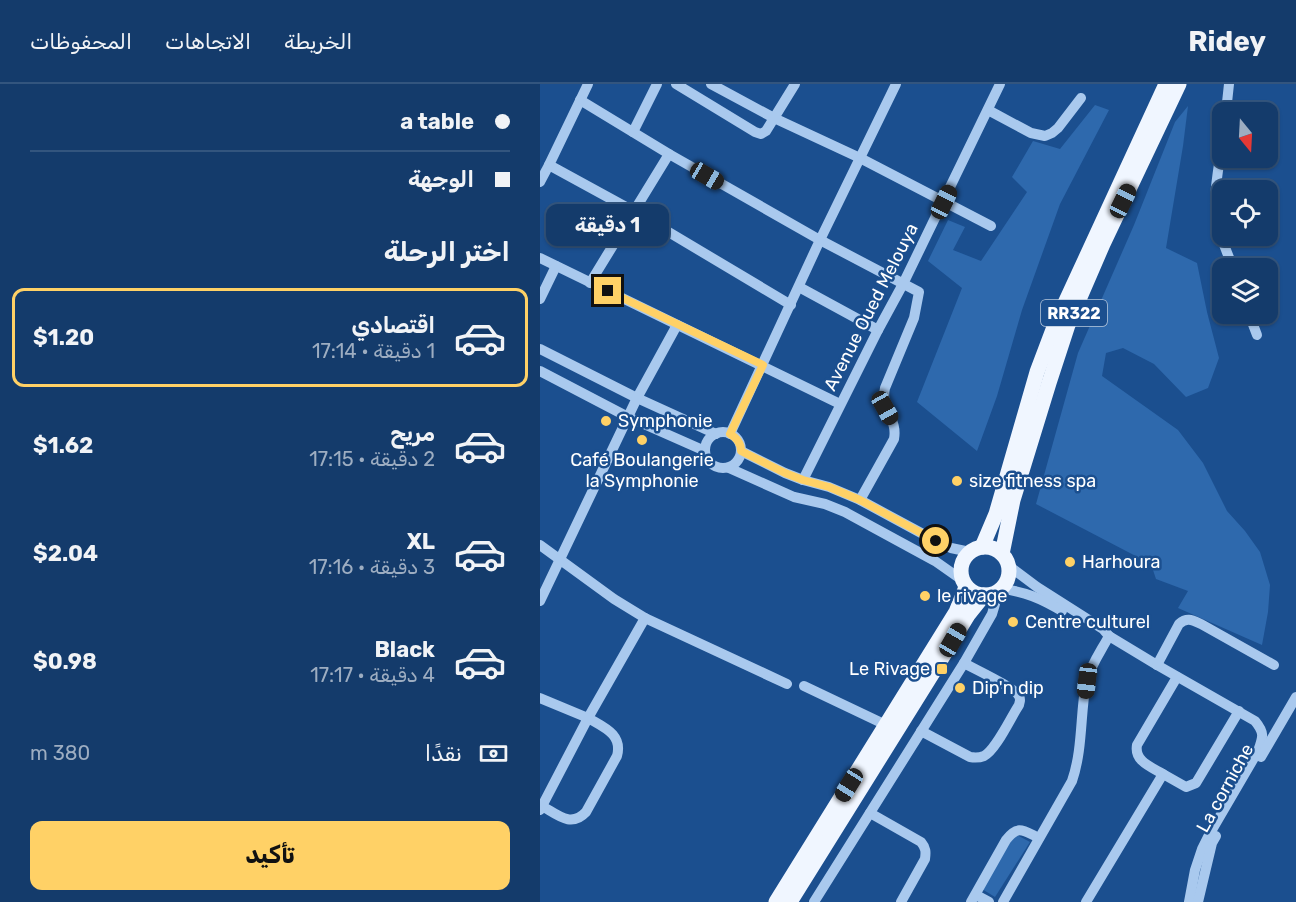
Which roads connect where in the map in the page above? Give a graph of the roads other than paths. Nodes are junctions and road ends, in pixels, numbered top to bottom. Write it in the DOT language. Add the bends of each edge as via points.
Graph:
graph roads {
  1 [pos="588,84"];
  2 [pos="657,84"];
  3 [pos="676,84"];
  4 [pos="795,84"];
  5 [pos="896,84"];
  6 [pos="1000,84"];
  7 [pos="1166,84"];
  8 [pos="1179,84"];
  9 [pos="1229,84"];
  10 [pos="717,85"];
  11 [pos="1081,98"];
  12 [pos="580,100"];
  13 [pos="1227,102"];
  14 [pos="709,103"];
  15 [pos="988,110"];
  16 [pos="774,118"];
  17 [pos="633,132"];
  18 [pos="669,154"];
  19 [pos="861,158"];
  20 [pos="549,165"];
  21 [pos="1219,168"];
  22 [pos="540,182"];
  23 [pos="944,202"];
  24 [pos="635,212"];
  25 [pos="991,226"];
  26 [pos="820,240"];
  27 [pos="540,258"];
  28 [pos="1229,258"];
  29 [pos="556,266"];
  30 [pos="590,283"];
  31 [pos="903,284"];
  32 [pos="799,287"];
  33 [pos="540,299"];
  34 [pos="791,305"];
  35 [pos="1253,324"];
  36 [pos="677,325"];
  37 [pos="878,330"];
  38 [pos="1257,336"];
  39 [pos="540,349"];
  40 [pos="763,365"];
  41 [pos="540,371"];
  42 [pos="637,398"];
  43 [pos="840,404"];
  44 [pos="628,417"];
  45 [pos="716,434"];
  46 [pos="730,434"];
  47 [pos="705,451"];
  48 [pos="741,451"];
  49 [pos="729,468"];
  50 [pos="803,480"];
  51 [pos="860,500"];
  52 [pos="540,545"];
  53 [pos="976,549"];
  54 [pos="560,560"];
  55 [pos="1006,560"];
  56 [pos="964,583"];
  57 [pos="993,592"];
  58 [pos="540,601"];
  59 [pos="645,618"];
  60 [pos="1093,626"];
  61 [pos="1109,636"];
  62 [pos="964,663"];
  63 [pos="1274,664"];
  64 [pos="1157,666"];
  65 [pos="1178,677"];
  66 [pos="787,684"];
  67 [pos="804,686"];
  68 [pos="1296,697"];
  69 [pos="540,698"];
  70 [pos="1239,711"];
  71 [pos="588,718"];
  72 [pos="886,725"];
  73 [pos="921,731"];
  74 [pos="1163,774"];
  75 [pos="541,808"];
  76 [pos="870,813"];
  77 [pos="1039,838"];
  78 [pos="974,898"];
  79 [pos="905,901"];
  80 [pos="776,902"];
  81 [pos="790,902"];
  82 [pos="814,902"];
  83 [pos="989,902"];
  84 [pos="1003,902"];
  85 [pos="1086,902"];
  86 [pos="1189,902"];
  87 [pos="1198,902"];
  1 -- 12 [label="street"];
  2 -- 17 [label="street"];
  3 -- 14 [label="street"];
  4 -- 16 [label="street"];
  5 -- 19 [label="street"];
  6 -- 15 [label="street, Avenue Oued Melouya"];
  7 -- 53 [label="main road, RR322" via="1054,327 996,514"];
  8 -- 55 [label="main road, RR322" via="1068,326 1013,500"];
  9 -- 13 [label="street"];
  10 -- 14 [label="street"];
  10 -- 16 [label="street"];
  11 -- 15 [label="street" via="1058,128 1045,136 1031,133"];
  12 -- 17 [label="street"];
  12 -- 20 [label="street"];
  14 -- 16 [label="street" via="761,134"];
  15 -- 23 [label="street, Avenue Oued Melouya"];
  16 -- 19 [label="street"];
  17 -- 18 [label="street"];
  18 -- 24 [label="street"];
  18 -- 26 [label="street"];
  19 -- 23 [label="street"];
  19 -- 26 [label="street"];
  20 -- 22 [label="street"];
  20 -- 24 [label="street"];
  21 -- 28 [label="street" via="1215,212"];
  23 -- 25 [label="street"];
  23 -- 31 [label="street, Avenue Oued Melouya"];
  24 -- 30 [label="street"];
  24 -- 34 [label="street"];
  26 -- 31 [label="street"];
  26 -- 32 [label="street"];
  27 -- 29 [label="street"];
  29 -- 30 [label="street"];
  29 -- 33 [label="street"];
  30 -- 36 [label="street"];
  31 -- 37 [label="street, Avenue Oued Melouya"];
  31 -- 51 [label="street" via="919,292 914,318 883,396 894,439"];
  32 -- 34 [label="street"];
  32 -- 37 [label="street"];
  34 -- 40 [label="street"];
  35 -- 38 [label="street"];
  36 -- 40 [label="street"];
  36 -- 42 [label="street"];
  37 -- 43 [label="street, Avenue Oued Melouya"];
  39 -- 42 [label="street"];
  40 -- 43 [label="street"];
  40 -- 46 [label="street"];
  41 -- 44 [label="street"];
  42 -- 44 [label="street"];
  42 -- 45 [label="street"];
  43 -- 50 [label="street, Avenue Oued Melouya"];
  44 -- 47 [label="street"];
  44 -- 54 [label="street"];
  45 -- 46 [label="street"];
  45 -- 47 [label="street"];
  46 -- 48 [label="street" via="739,442"];
  47 -- 49 [label="street" via="712,465"];
  48 -- 49 [label="street"];
  48 -- 50 [label="street"];
  49 -- 56 [label="street" via="794,497 845,512 940,563"];
  50 -- 51 [label="street"];
  51 -- 53 [label="street" via="951,548"];
  52 -- 54 [label="street"];
  53 -- 55 [label="main road" via="996,549"];
  53 -- 56 [label="main road, RR322" via="962,561"];
  54 -- 58 [label="street"];
  54 -- 59 [label="street"];
  55 -- 57 [label="main road, RR322" via="1008,579"];
  55 -- 60 [label="street"];
  56 -- 57 [label="main road" via="977,594"];
  56 -- 72 [label="main road, RR322" via="956,612"];
  57 -- 60 [label="street" via="1017,591 1034,596"];
  57 -- 62 [label="street" via="992,614"];
  57 -- 81 [label="main road, RR322" via="968,615"];
  59 -- 66 [label="street"];
  59 -- 71 [label="street"];
  60 -- 61 [label="street"];
  61 -- 64 [label="street"];
  61 -- 77 [label="street" via="1087,681 1076,770"];
  62 -- 73 [label="street"];
  62 -- 73 [label="street" via="1019,696 1019,705 995,745 984,756 970,758"];
  63 -- 64 [label="street" via="1188,619 1179,624"];
  64 -- 65 [label="street"];
  65 -- 70 [label="street"];
  65 -- 74 [label="street" via="1136,750 1143,762"];
  67 -- 72 [label="street"];
  68 -- 87 [label="street, La corniche" via="1212,843"];
  69 -- 71 [label="street"];
  70 -- 74 [label="street" via="1196,783 1186,787"];
  70 -- 86 [label="street" via="1255,720 1263,733 1262,739 1202,849"];
  71 -- 75 [label="street"];
  71 -- 75 [label="street" via="615,737 617,756 580,818 564,818"];
  72 -- 80 [label="main road, RR322"];
  73 -- 76 [label="street"];
  74 -- 85 [label="street"];
  76 -- 79 [label="street" via="925,847 925,859"];
  76 -- 82 [label="street"];
  77 -- 78 [label="street" via="1024,831 1012,832"];
  77 -- 84 [label="street"];
  78 -- 83 [label="street"];
}
